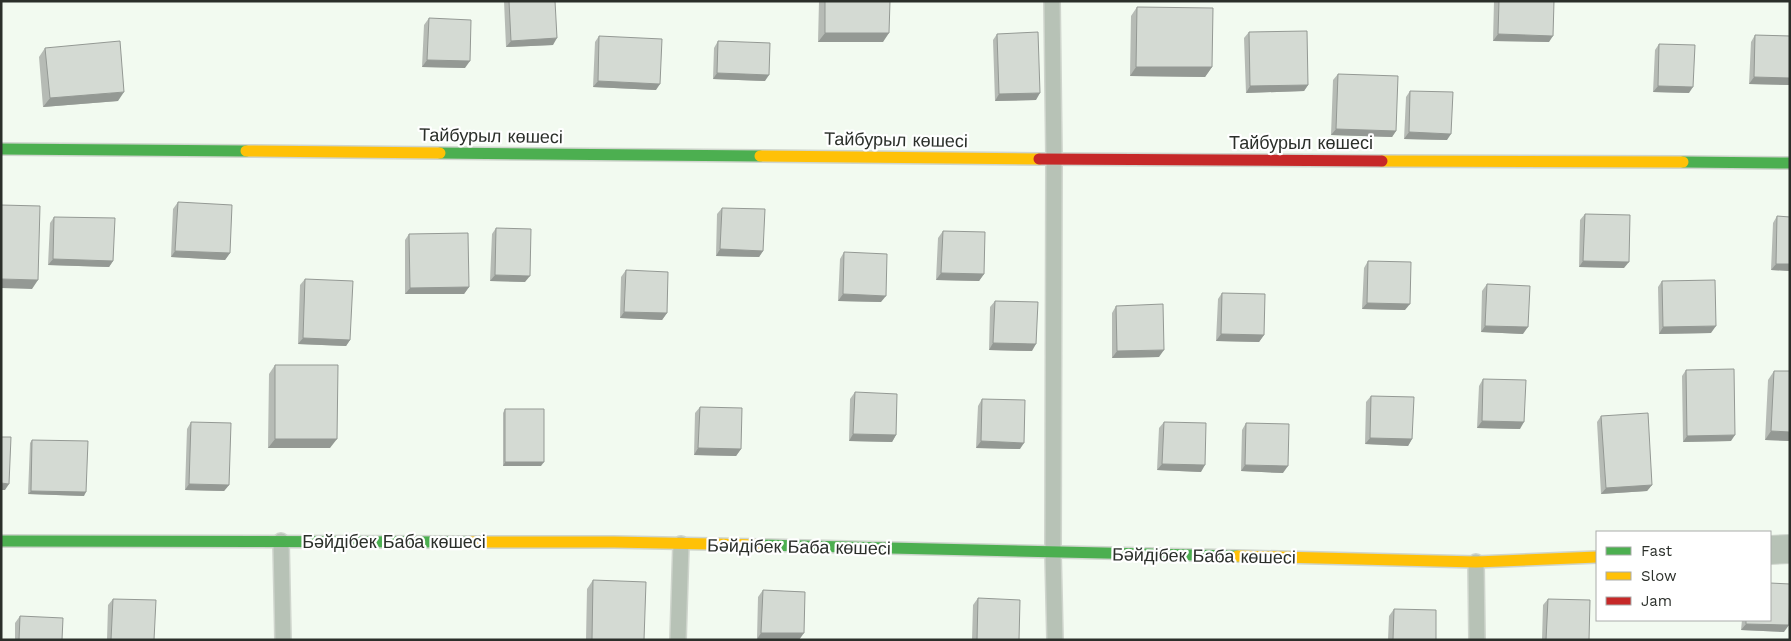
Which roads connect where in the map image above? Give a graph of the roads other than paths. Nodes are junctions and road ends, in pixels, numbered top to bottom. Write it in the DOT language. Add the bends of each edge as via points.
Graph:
graph roads {
  1 [pos="1052,1"];
  2 [pos="1,149"];
  3 [pos="1054,159"];
  4 [pos="1790,163"];
  5 [pos="1,541"];
  6 [pos="281,541"];
  7 [pos="681,544"];
  8 [pos="1771,550"];
  9 [pos="1790,550"];
  10 [pos="1052,553"];
  11 [pos="1596,557"];
  12 [pos="1476,562"];
  13 [pos="283,640"];
  14 [pos="678,640"];
  15 [pos="1055,640"];
  16 [pos="1477,640"];
  1 -- 3 [label="lane"];
  2 -- 3 [label="street, Тайбурыл көшесі"];
  3 -- 4 [label="street, Тайбурыл көшесі"];
  3 -- 10 [label="lane"];
  5 -- 6 [label="street, Бәйдібек Баба көшесі"];
  6 -- 7 [label="street, Бәйдібек Баба көшесі"];
  6 -- 13 [label="lane"];
  7 -- 10 [label="street, Бәйдібек Баба көшесі"];
  7 -- 14 [label="lane"];
  8 -- 9 [label="street"];
  10 -- 12 [label="street, Бәйдібек Баба көшесі"];
  10 -- 15 [label="lane"];
  11 -- 12 [label="street, Бәйдібек Баба көшесі"];
  12 -- 16 [label="lane"];
}
